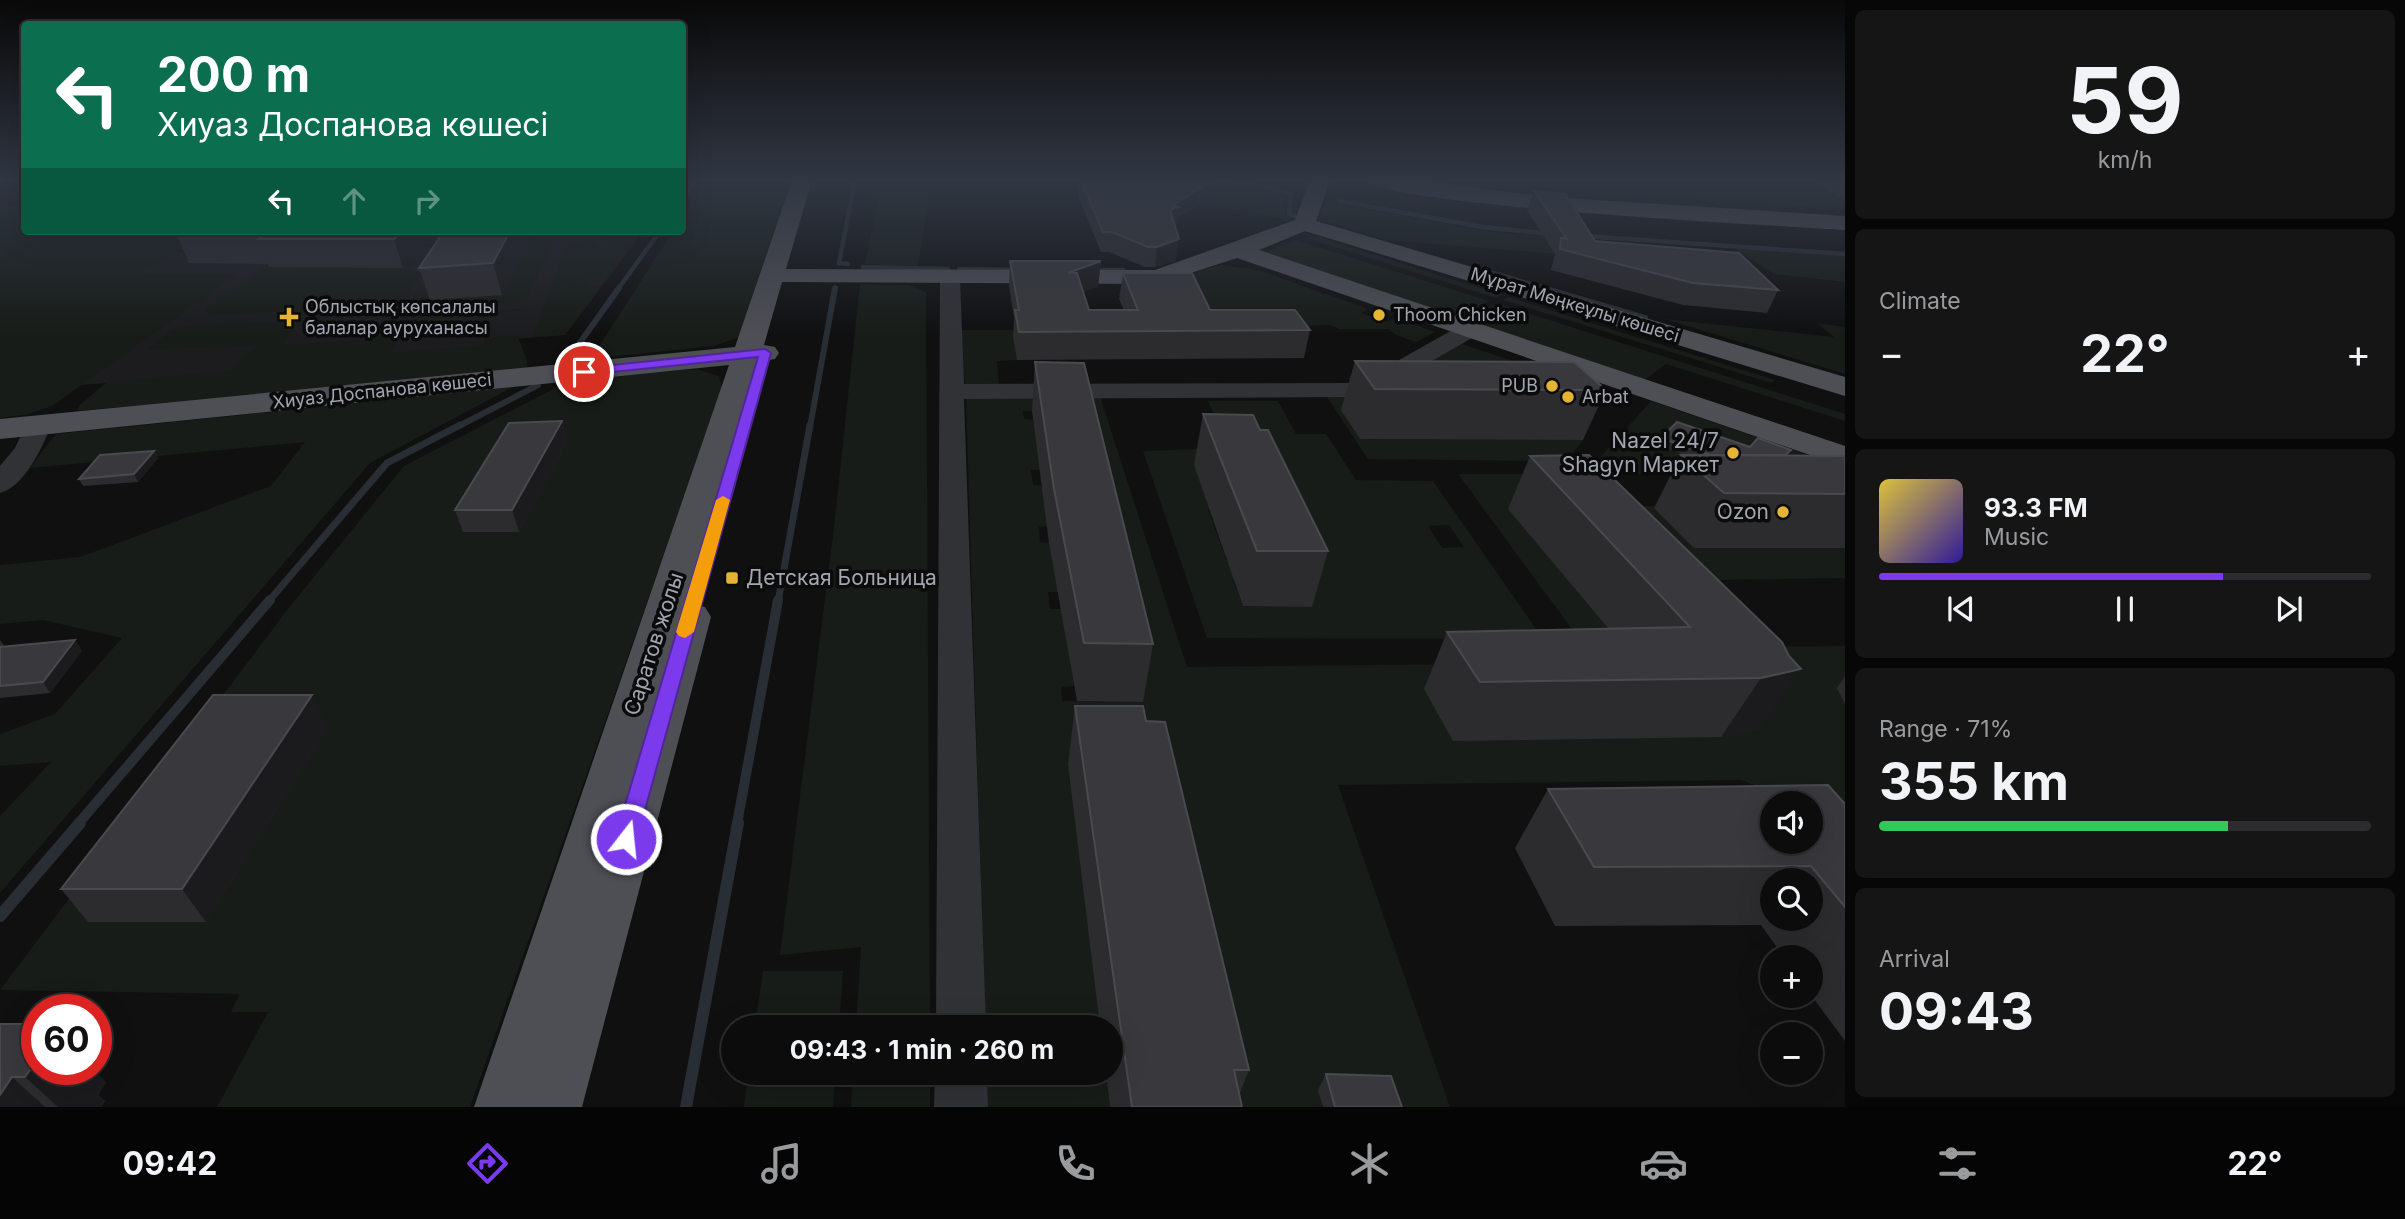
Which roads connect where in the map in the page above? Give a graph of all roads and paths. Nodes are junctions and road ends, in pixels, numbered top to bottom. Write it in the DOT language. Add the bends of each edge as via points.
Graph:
graph roads {
  1 [pos="788,232"];
  2 [pos="799,232"];
  3 [pos="1284,232"];
  4 [pos="1329,232"];
  5 [pos="1237,250"];
  6 [pos="787,276"];
  7 [pos="950,278"];
  8 [pos="1471,329"];
  9 [pos="755,354"];
  10 [pos="1845,387"];
  11 [pos="951,391"];
  12 [pos="38,425"];
  13 [pos="0,429"];
  14 [pos="1845,457"];
  15 [pos="0,484"];
  16 [pos="961,1015"];
  17 [pos="961,1085"];
  18 [pos="507,1107"];
  19 [pos="549,1107"];
  20 [pos="961,1107"];
  1 -- 9 [label="main road, Саратов жолы"];
  2 -- 6 [label="main road, Саратов жолы"];
  3 -- 5 [label="main road"];
  4 -- 10 [label="main road, Мұрат Мөңкеұлы көшесі"];
  5 -- 7 [label="main road" via="1157,277"];
  5 -- 8 [label="main road"];
  6 -- 7 [label="main road"];
  6 -- 9 [label="main road, Саратов жолы"];
  7 -- 11 [label="street"];
  8 -- 11 [label="street" via="1376,383 1352,390"];
  8 -- 14 [label="main road"];
  9 -- 12 [label="main road, Хиуаз Доспанова көшесі"];
  9 -- 18 [label="main road, Саратов жолы"];
  9 -- 19 [label="main road, Саратов жолы"];
  11 -- 16 [label="street"];
  12 -- 13 [label="main road, Хиуаз Доспанова көшесі"];
  12 -- 15 [label="street" via="28,450"];
  17 -- 20 [label="street"];
}
